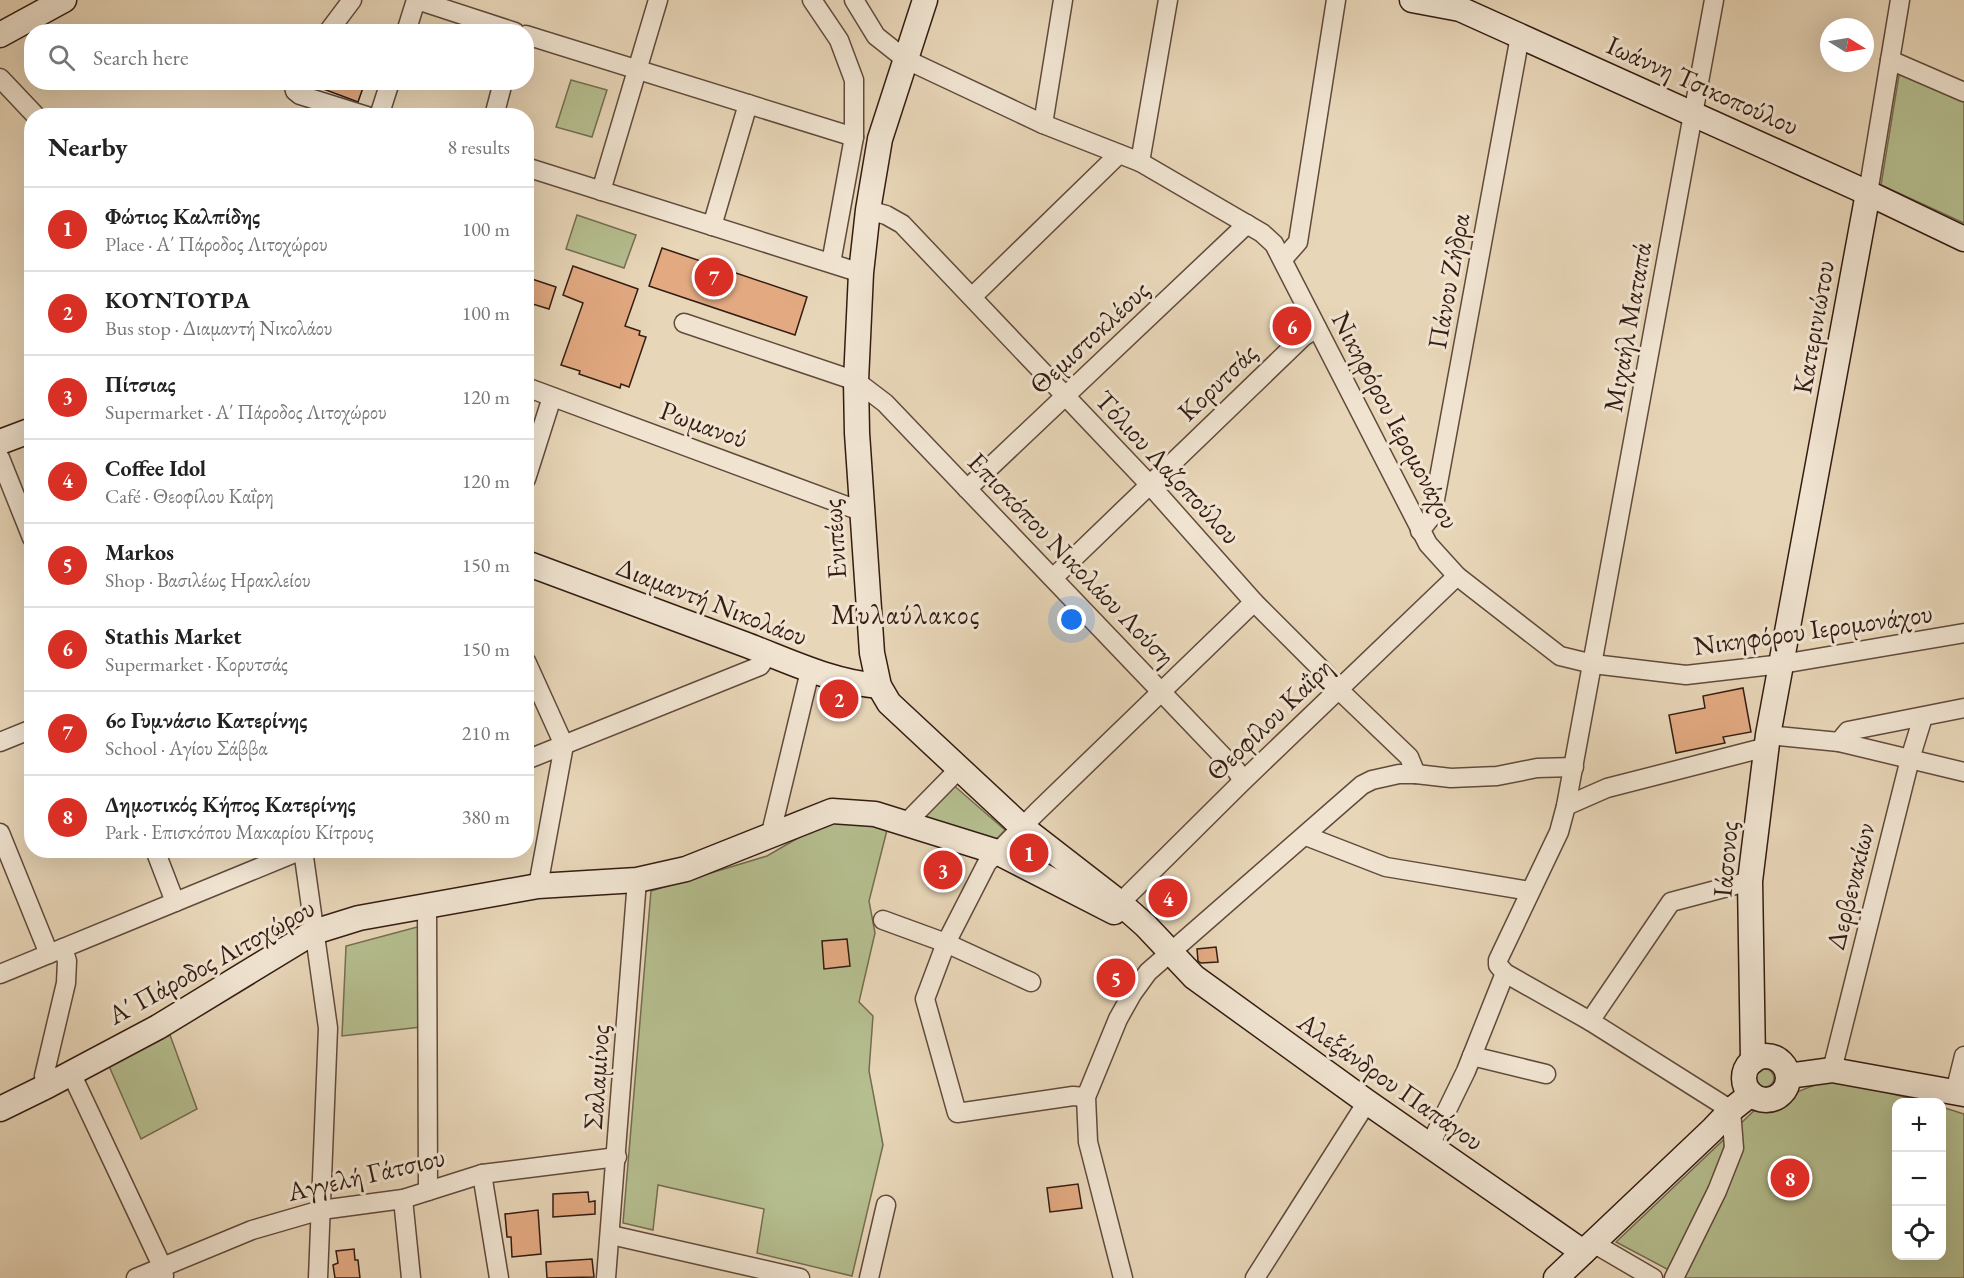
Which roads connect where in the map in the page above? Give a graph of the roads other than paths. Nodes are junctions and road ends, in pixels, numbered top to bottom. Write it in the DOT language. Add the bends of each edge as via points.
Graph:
graph roads {
  1 [pos="64,0"];
  2 [pos="352,0"];
  3 [pos="416,0"];
  4 [pos="658,0"];
  5 [pos="812,0"];
  6 [pos="925,0"];
  7 [pos="1064,0"];
  8 [pos="1168,0"];
  9 [pos="1336,0"];
  10 [pos="1412,0"];
  11 [pos="1714,0"];
  12 [pos="1900,0"];
  13 [pos="850,1"];
  14 [pos="1463,5"];
  15 [pos="334,24"];
  16 [pos="408,24"];
  17 [pos="490,24"];
  18 [pos="0,35"];
  19 [pos="1520,36"];
  20 [pos="534,38"];
  21 [pos="905,59"];
  22 [pos="1890,60"];
  23 [pos="636,70"];
  24 [pos="0,78"];
  25 [pos="297,90"];
  26 [pos="387,90"];
  27 [pos="501,90"];
  28 [pos="1964,92"];
  29 [pos="748,104"];
  30 [pos="28,108"];
  31 [pos="341,108"];
  32 [pos="382,108"];
  33 [pos="496,108"];
  34 [pos="1693,114"];
  35 [pos="1043,124"];
  36 [pos="854,136"];
  37 [pos="1119,154"];
  38 [pos="1140,162"];
  39 [pos="534,170"];
  40 [pos="601,191"];
  41 [pos="1868,193"];
  42 [pos="868,210"];
  43 [pos="1247,224"];
  44 [pos="712,226"];
  45 [pos="1964,240"];
  46 [pos="1283,259"];
  47 [pos="831,263"];
  48 [pos="861,273"];
  49 [pos="972,297"];
  50 [pos="684,323"];
  51 [pos="1317,328"];
  52 [pos="856,381"];
  53 [pos="534,390"];
  54 [pos="1065,396"];
  55 [pos="552,397"];
  56 [pos="24,433"];
  57 [pos="0,442"];
  58 [pos="534,454"];
  59 [pos="0,458"];
  60 [pos="1150,485"];
  61 [pos="967,489"];
  62 [pos="863,512"];
  63 [pos="24,518"];
  64 [pos="1420,531"];
  65 [pos="534,566"];
  66 [pos="1457,576"];
  67 [pos="1053,578"];
  68 [pos="1254,602"];
  69 [pos="1964,633"];
  70 [pos="769,653"];
  71 [pos="1593,664"];
  72 [pos="1782,664"];
  73 [pos="810,671"];
  74 [pos="534,678"];
  75 [pos="879,686"];
  76 [pos="1339,690"];
  77 [pos="1162,692"];
  78 [pos="1964,708"];
  79 [pos="1923,717"];
  80 [pos="24,732"];
  81 [pos="1768,741"];
  82 [pos="0,742"];
  83 [pos="1839,742"];
  84 [pos="564,744"];
  85 [pos="534,757"];
  86 [pos="1910,759"];
  87 [pos="1574,767"];
  88 [pos="959,769"];
  89 [pos="1964,772"];
  90 [pos="1416,774"];
  91 [pos="1243,781"];
  92 [pos="1566,806"];
  93 [pos="906,823"];
  94 [pos="1022,827"];
  95 [pos="0,833"];
  96 [pos="1306,836"];
  97 [pos="770,837"];
  98 [pos="997,852"];
  99 [pos="158,858"];
  100 [pos="283,858"];
  101 [pos="304,858"];
  102 [pos="637,880"];
  103 [pos="1750,880"];
  104 [pos="538,886"];
  105 [pos="1530,891"];
  106 [pos="175,902"];
  107 [pos="1120,903"];
  108 [pos="427,906"];
  109 [pos="883,920"];
  110 [pos="1146,926"];
  111 [pos="314,932"];
  112 [pos="946,943"];
  113 [pos="56,951"];
  114 [pos="1170,952"];
  115 [pos="1502,969"];
  116 [pos="0,974"];
  117 [pos="1031,982"];
  118 [pos="1590,1021"];
  119 [pos="1472,1056"];
  120 [pos="1964,1056"];
  121 [pos="1753,1061"];
  122 [pos="1832,1070"];
  123 [pos="72,1073"];
  124 [pos="1546,1074"];
  125 [pos="1788,1076"];
  126 [pos="47,1086"];
  127 [pos="1959,1093"];
  128 [pos="1751,1094"];
  129 [pos="1086,1097"];
  130 [pos="1367,1102"];
  131 [pos="0,1109"];
  132 [pos="1731,1110"];
  133 [pos="1430,1145"];
  134 [pos="617,1157"];
  135 [pos="482,1174"];
  136 [pos="428,1191"];
  137 [pos="403,1199"];
  138 [pos="886,1205"];
  139 [pos="321,1210"];
  140 [pos="611,1235"];
  141 [pos="1588,1247"];
  142 [pos="163,1272"];
  143 [pos="761,1274"];
  144 [pos="1120,1277"];
  145 [pos="136,1278"];
  146 [pos="318,1278"];
  147 [pos="411,1278"];
  148 [pos="499,1278"];
  149 [pos="606,1278"];
  150 [pos="800,1278"];
  151 [pos="869,1278"];
  152 [pos="1255,1278"];
  153 [pos="1556,1278"];
  154 [pos="1653,1278"];
  155 [pos="1674,1278"];
  1 -- 18 [label="street"];
  2 -- 15 [label="street"];
  3 -- 16 [label="street"];
  3 -- 17 [label="street"];
  4 -- 23 [label="street"];
  5 -- 36 [label="street" via="839,40 854,80"];
  6 -- 21 [label="street, Ενιπέως"];
  7 -- 35 [label="street"];
  8 -- 38 [label="street"];
  9 -- 46 [label="street" via="1298,242"];
  10 -- 14 [label="street, Ιωάννη Τσικοπούλου"];
  11 -- 34 [label="street, Μιχαήλ Ματαπά"];
  12 -- 22 [label="street, Κατερινιώτου"];
  13 -- 21 [label="street, Νικηφόρου Ιερομονάχου" via="876,36"];
  14 -- 19 [label="street, Ιωάννη Τσικοπούλου"];
  19 -- 34 [label="street, Ιωάννη Τσικοπούλου"];
  19 -- 64 [label="street, Πάνου Ζήδρα" via="1432,516"];
  20 -- 23 [label="street"];
  21 -- 35 [label="street, Νικηφόρου Ιερομονάχου"];
  21 -- 42 [label="street, Ενιπέως" via="880,139"];
  22 -- 28 [label="street"];
  22 -- 41 [label="street, Κατερινιώτου"];
  23 -- 29 [label="street"];
  23 -- 40 [label="street"];
  24 -- 30 [label="street"];
  25 -- 31 [label="street" via="300,95"];
  26 -- 32 [label="street"];
  27 -- 33 [label="street"];
  29 -- 36 [label="street"];
  29 -- 44 [label="street"];
  34 -- 41 [label="street, Ιωάννη Τσικοπούλου"];
  34 -- 71 [label="street, Μιχαήλ Ματαπά"];
  35 -- 37 [label="street, Νικηφόρου Ιερομονάχου"];
  36 -- 47 [label="street"];
  37 -- 38 [label="street, Νικηφόρου Ιερομονάχου"];
  37 -- 49 [label="street"];
  38 -- 43 [label="street, Νικηφόρου Ιερομονάχου"];
  39 -- 40 [label="street"];
  40 -- 44 [label="street"];
  41 -- 45 [label="street, Ιωάννη Τσικοπούλου"];
  41 -- 72 [label="street, Κατερινιώτου"];
  42 -- 48 [label="street, Ενιπέως"];
  42 -- 49 [label="street, Τόλιου Λαζοπούλου" via="902,224"];
  43 -- 46 [label="street, Νικηφόρου Ιερομονάχου" via="1274,244"];
  43 -- 54 [label="street, Θεμιστοκλέους"];
  44 -- 47 [label="street"];
  46 -- 51 [label="street, Νικηφόρου Ιερομονάχου"];
  47 -- 48 [label="street"];
  48 -- 52 [label="street, Ενιπέως"];
  49 -- 54 [label="street, Τόλιου Λαζοπούλου"];
  50 -- 52 [label="street, Επισκόπου Νικολάου Λούση"];
  51 -- 60 [label="street, Κορυτσάς" via="1303,337"];
  51 -- 64 [label="street, Νικηφόρου Ιερομονάχου"];
  52 -- 61 [label="street, Επισκόπου Νικολάου Λούση" via="885,403"];
  52 -- 62 [label="street, Ενιπέως"];
  53 -- 55 [label="street, Ρωμανού"];
  54 -- 60 [label="street, Τόλιου Λαζοπούλου"];
  54 -- 61 [label="street, Θεμιστοκλέους"];
  55 -- 58 [label="street"];
  55 -- 62 [label="street, Ρωμανού"];
  56 -- 57 [label="street"];
  59 -- 63 [label="street"];
  60 -- 67 [label="street, Κορυτσάς"];
  60 -- 68 [label="street, Τόλιου Λαζοπούλου"];
  61 -- 67 [label="street, Επισκόπου Νικολάου Λούση"];
  62 -- 75 [label="street, Ενιπέως" via="872,653"];
  64 -- 66 [label="street, Νικηφόρου Ιερομονάχου"];
  65 -- 70 [label="street, Διαμαντή Νικολάου"];
  66 -- 71 [label="street, Νικηφόρου Ιερομονάχου" via="1560,656"];
  66 -- 76 [label="street, Θεοφίλου Καΐρη"];
  67 -- 77 [label="street, Επισκόπου Νικολάου Λούση"];
  68 -- 76 [label="street, Τόλιου Λαζοπούλου"];
  68 -- 77 [label="street"];
  69 -- 72 [label="street, Νικηφόρου Ιερομονάχου"];
  70 -- 73 [label="street, Διαμαντή Νικολάου"];
  70 -- 84 [label="street" via="760,666"];
  71 -- 72 [label="street, Νικηφόρου Ιερομονάχου" via="1686,675"];
  71 -- 87 [label="street, Μιχαήλ Ματαπά"];
  72 -- 81 [label="street, Ιάσονος"];
  73 -- 75 [label="street, Διαμαντή Νικολάου" via="845,682"];
  73 -- 97 [label="street"];
  74 -- 84 [label="street"];
  75 -- 88 [label="street, Ενιπέως" via="889,703"];
  76 -- 90 [label="street, Τόλιου Λαζοπούλου" via="1410,757"];
  76 -- 91 [label="street, Θεοφίλου Καΐρη"];
  77 -- 91 [label="street, Επισκόπου Νικολάου Λούση"];
  77 -- 94 [label="street"];
  78 -- 79 [label="street"];
  79 -- 83 [label="street" via="1848,731"];
  79 -- 86 [label="street, Δερβενακίων"];
  80 -- 82 [label="street"];
  81 -- 83 [label="street"];
  81 -- 92 [label="street" via="1608,788"];
  81 -- 103 [label="street, Ιάσονος"];
  83 -- 86 [label="street"];
  84 -- 85 [label="street"];
  84 -- 104 [label="street"];
  86 -- 89 [label="street"];
  86 -- 122 [label="street, Δερβενακίων"];
  87 -- 90 [label="street" via="1537,768 1497,776 1450,778"];
  87 -- 92 [label="street, Μιχαήλ Ματαπά"];
  88 -- 93 [label="street"];
  88 -- 94 [label="street, Ενιπέως"];
  90 -- 96 [label="street" via="1400,774 1362,785"];
  91 -- 107 [label="street, Θεοφίλου Καΐρη"];
  92 -- 105 [label="street, Μιχαήλ Ματαπά"];
  93 -- 97 [label="street, Α΄ Πάροδος Λιτοχώρου" via="875,814 832,812"];
  93 -- 98 [label="street, Α΄ Πάροδος Λιτοχώρου"];
  94 -- 98 [label="street"];
  94 -- 107 [label="street, Ενιπέως"];
  95 -- 113 [label="street"];
  96 -- 105 [label="street" via="1386,867"];
  96 -- 114 [label="street"];
  97 -- 102 [label="street, Α΄ Πάροδος Λιτοχώρου" via="686,869"];
  98 -- 110 [label="street, Α΄ Πάροδος Λιτοχώρου"];
  98 -- 112 [label="street" via="987,863"];
  99 -- 106 [label="street"];
  100 -- 106 [label="street"];
  101 -- 111 [label="street"];
  102 -- 104 [label="street, Α΄ Πάροδος Λιτοχώρου"];
  102 -- 134 [label="street, Σαλαμίνος"];
  103 -- 118 [label="street" via="1671,902"];
  103 -- 121 [label="street, Ιάσονος"];
  104 -- 108 [label="street, Α΄ Πάροδος Λιτοχώρου"];
  105 -- 115 [label="street, Μιχαήλ Ματαπά" via="1500,953"];
  106 -- 113 [label="street"];
  107 -- 110 [label="street, Ενιπέως"];
  108 -- 111 [label="street, Α΄ Πάροδος Λιτοχώρου" via="359,918"];
  108 -- 136 [label="street"];
  109 -- 112 [label="street"];
  110 -- 114 [label="street, Ενιπέως"];
  111 -- 123 [label="street, Α΄ Πάροδος Λιτοχώρου" via="158,1027"];
  111 -- 139 [label="street" via="328,1028"];
  112 -- 117 [label="street"];
  112 -- 129 [label="street" via="925,999 957,1113"];
  113 -- 116 [label="street"];
  113 -- 126 [label="street" via="67,961 66,983 44,1076"];
  114 -- 129 [label="street" via="1132,994"];
  114 -- 130 [label="street, Αλεξάνδρου Παπάγου" via="1194,977"];
  115 -- 118 [label="street"];
  115 -- 119 [label="street, Μιχαήλ Ματαπά"];
  118 -- 132 [label="street"];
  119 -- 124 [label="street"];
  119 -- 133 [label="street, Μιχαήλ Ματαπά"];
  120 -- 127 [label="street"];
  121 -- 125 [label="street" via="1771,1057 1783,1064"];
  121 -- 128 [label="street" via="1745,1073"];
  122 -- 125 [label="street"];
  122 -- 127 [label="street"];
  123 -- 126 [label="street, Α΄ Πάροδος Λιτοχώρου"];
  123 -- 142 [label="street"];
  125 -- 128 [label="street" via="1779,1096 1765,1100"];
  126 -- 131 [label="street, Α΄ Πάροδος Λιτοχώρου"];
  128 -- 132 [label="street"];
  129 -- 144 [label="street" via="1088,1142"];
  130 -- 133 [label="street, Αλεξάνδρου Παπάγου"];
  130 -- 152 [label="street"];
  132 -- 141 [label="street"];
  132 -- 155 [label="street" via="1734,1148"];
  133 -- 141 [label="street, Αλεξάνδρου Παπάγου"];
  134 -- 135 [label="street, Αγγελή Γάτσιου"];
  134 -- 140 [label="street, Σαλαμίνος"];
  135 -- 136 [label="street, Αγγελή Γάτσιου"];
  135 -- 148 [label="street"];
  136 -- 137 [label="street, Αγγελή Γάτσιου"];
  137 -- 139 [label="street, Αγγελή Γάτσιου"];
  137 -- 147 [label="street"];
  138 -- 151 [label="street"];
  139 -- 142 [label="street, Αγγελή Γάτσιου" via="252,1230"];
  139 -- 146 [label="street"];
  140 -- 143 [label="street"];
  140 -- 149 [label="street, Σαλαμίνος"];
  141 -- 153 [label="street"];
  141 -- 154 [label="street"];
  142 -- 145 [label="street, Αγγελή Γάτσιου"];
  143 -- 150 [label="street"];
}
